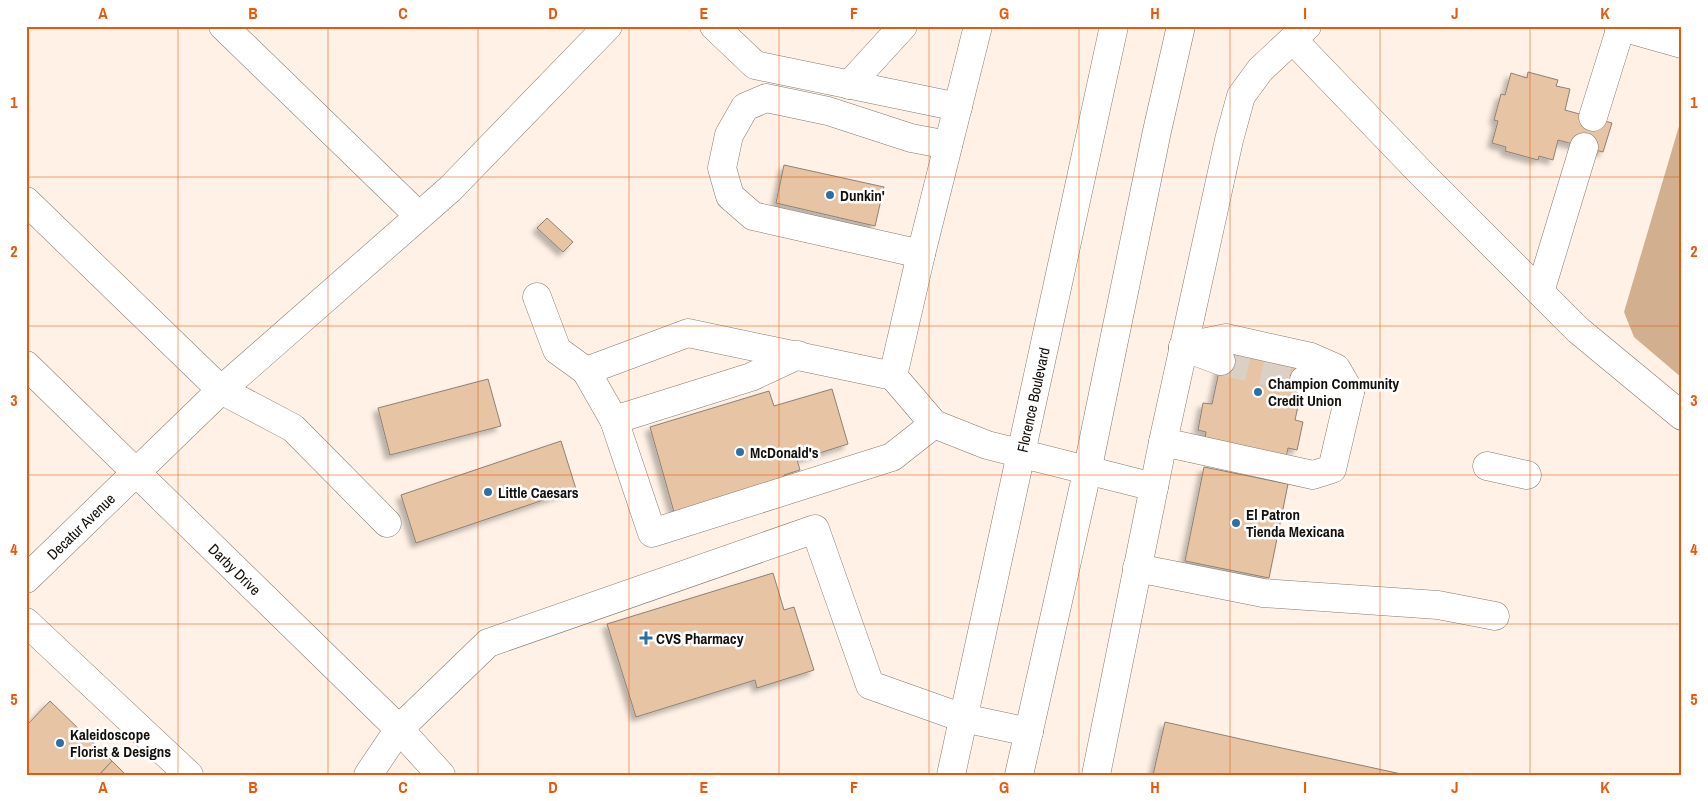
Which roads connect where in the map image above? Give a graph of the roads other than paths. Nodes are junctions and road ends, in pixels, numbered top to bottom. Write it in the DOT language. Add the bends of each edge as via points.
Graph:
graph roads {
  1 [pos="223,26"];
  2 [pos="608,26"];
  3 [pos="714,26"];
  4 [pos="903,26"];
  5 [pos="978,26"];
  6 [pos="1114,26"];
  7 [pos="1181,26"];
  8 [pos="1620,27"];
  9 [pos="1300,33"];
  10 [pos="1682,44"];
  11 [pos="849,85"];
  12 [pos="958,107"];
  13 [pos="1593,117"];
  14 [pos="948,145"];
  15 [pos="1584,147"];
  16 [pos="26,201"];
  17 [pos="419,216"];
  18 [pos="921,254"];
  19 [pos="1540,292"];
  20 [pos="537,297"];
  21 [pos="1183,347"];
  22 [pos="798,355"];
  23 [pos="1221,361"];
  24 [pos="26,365"];
  25 [pos="586,371"];
  26 [pos="893,376"];
  27 [pos="1304,380"];
  28 [pos="222,390"];
  29 [pos="1350,392"];
  30 [pos="1682,416"];
  31 [pos="614,420"];
  32 [pos="934,424"];
  33 [pos="1163,442"];
  34 [pos="1020,455"];
  35 [pos="1487,466"];
  36 [pos="1087,472"];
  37 [pos="136,474"];
  38 [pos="1527,475"];
  39 [pos="1154,487"];
  40 [pos="387,523"];
  41 [pos="30,567"];
  42 [pos="1138,568"];
  43 [pos="1495,616"];
  44 [pos="26,622"];
  45 [pos="963,718"];
  46 [pos="399,730"];
  47 [pos="1029,732"];
  48 [pos="189,775"];
  49 [pos="368,775"];
  50 [pos="441,775"];
  51 [pos="951,775"];
  52 [pos="1020,775"];
  53 [pos="1096,775"];
  1 -- 17 [label="main road"];
  2 -- 17 [label="main road, Decatur Avenue" via="450,189"];
  3 -- 11 [label="main road" via="755,65"];
  4 -- 11 [label="main road"];
  5 -- 12 [label="main road"];
  6 -- 34 [label="main road, Florence Boulevard"];
  7 -- 36 [label="main road"];
  8 -- 10 [label="main road"];
  8 -- 13 [label="main road"];
  9 -- 19 [label="main road" via="1422,174"];
  9 -- 21 [label="main road" via="1260,70 1241,96 1213,205"];
  11 -- 12 [label="main road"];
  12 -- 14 [label="main road"];
  14 -- 18 [label="main road"];
  14 -- 18 [label="main road" via="911,138 828,111 766,98 745,108 729,135 722,168 730,196 754,216"];
  15 -- 19 [label="main road"];
  16 -- 28 [label="main road"];
  17 -- 28 [label="main road, Decatur Avenue"];
  18 -- 26 [label="main road"];
  19 -- 30 [label="main road" via="1578,330"];
  20 -- 25 [label="main road" via="556,350"];
  21 -- 23 [label="main road"];
  21 -- 29 [label="main road" via="1226,338 1311,357 1336,368"];
  21 -- 33 [label="main road"];
  22 -- 25 [label="main road" via="688,333"];
  22 -- 26 [label="main road"];
  22 -- 31 [label="main road" via="751,376"];
  24 -- 37 [label="main road, Darby Drive"];
  25 -- 31 [label="main road"];
  26 -- 32 [label="main road"];
  27 -- 29 [label="main road"];
  28 -- 37 [label="main road, Decatur Avenue"];
  28 -- 40 [label="main road" via="292,428"];
  29 -- 33 [label="main road" via="1332,469 1313,476"];
  31 -- 32 [label="main road" via="652,533 892,457"];
  32 -- 34 [label="main road"];
  33 -- 39 [label="main road"];
  34 -- 36 [label="main road"];
  34 -- 45 [label="main road, Florence Boulevard"];
  35 -- 38 [label="main road"];
  36 -- 39 [label="main road"];
  36 -- 47 [label="main road"];
  37 -- 41 [label="main road, Decatur Avenue"];
  37 -- 46 [label="main road, Darby Drive"];
  39 -- 42 [label="main road"];
  42 -- 43 [label="main road" via="1263,593 1438,605"];
  42 -- 53 [label="main road"];
  44 -- 48 [label="main road"];
  45 -- 46 [label="main road" via="870,685 815,529 488,643"];
  45 -- 47 [label="main road"];
  45 -- 51 [label="main road, Florence Boulevard"];
  46 -- 49 [label="main road"];
  46 -- 50 [label="main road, Darby Drive"];
  47 -- 52 [label="main road"];
}
